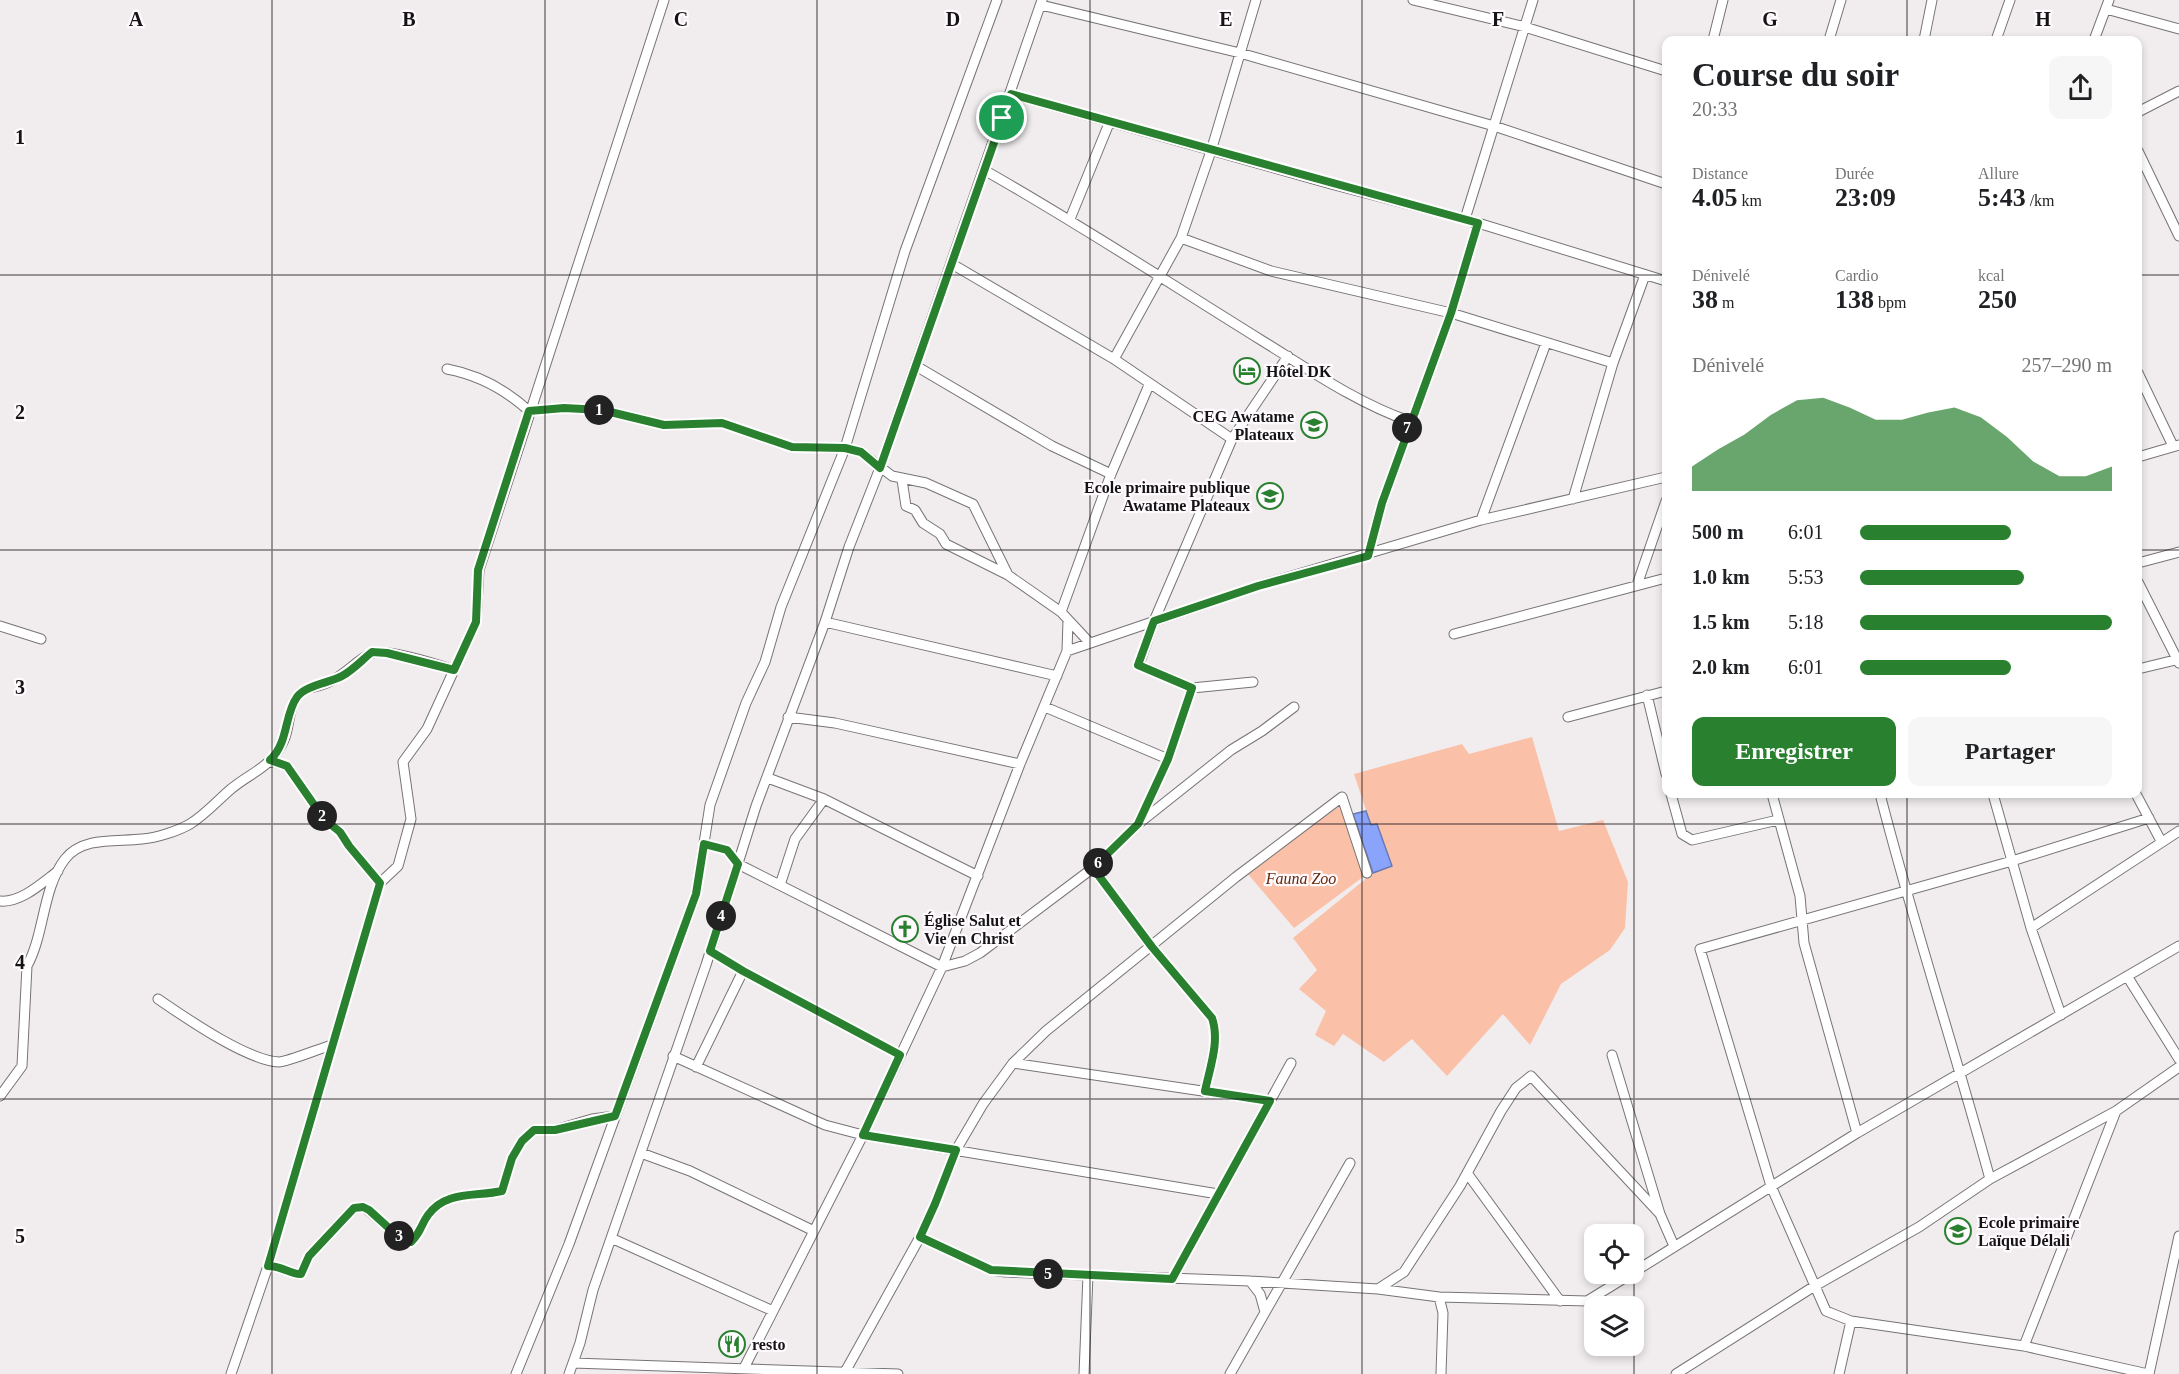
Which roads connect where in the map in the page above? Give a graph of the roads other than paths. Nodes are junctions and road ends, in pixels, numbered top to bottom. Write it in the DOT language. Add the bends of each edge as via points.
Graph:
graph roads {
  1 [pos="664,0"];
  2 [pos="997,0"];
  3 [pos="1256,0"];
  4 [pos="1413,0"];
  5 [pos="1533,0"];
  6 [pos="1722,0"];
  7 [pos="1841,0"];
  8 [pos="1932,0"];
  9 [pos="2010,0"];
  10 [pos="1042,3"];
  11 [pos="2107,4"];
  12 [pos="1525,27"];
  13 [pos="2179,29"];
  14 [pos="1714,36"];
  15 [pos="1830,36"];
  16 [pos="1925,36"];
  17 [pos="1997,36"];
  18 [pos="2095,36"];
  19 [pos="1240,53"];
  20 [pos="1662,70"];
  21 [pos="2179,91"];
  22 [pos="1011,94"];
  23 [pos="2142,110"];
  24 [pos="1110,121"];
  25 [pos="1494,126"];
  26 [pos="1211,151"];
  27 [pos="2142,159"];
  28 [pos="984,170"];
  29 [pos="1662,183"];
  30 [pos="1070,219"];
  31 [pos="1465,219"];
  32 [pos="1478,223"];
  33 [pos="2179,236"];
  34 [pos="1181,238"];
  35 [pos="952,264"];
  36 [pos="1645,275"];
  37 [pos="1161,279"];
  38 [pos="1662,280"];
  39 [pos="1451,313"];
  40 [pos="1546,344"];
  41 [pos="1288,356"];
  42 [pos="1114,359"];
  43 [pos="1613,363"];
  44 [pos="916,366"];
  45 [pos="447,369"];
  46 [pos="2142,381"];
  47 [pos="1149,384"];
  48 [pos="529,411"];
  49 [pos="1409,421"];
  50 [pos="1232,440"];
  51 [pos="2176,445"];
  52 [pos="845,448"];
  53 [pos="2142,456"];
  54 [pos="880,468"];
  55 [pos="1110,474"];
  56 [pos="1662,478"];
  57 [pos="902,480"];
  58 [pos="1573,499"];
  59 [pos="1662,513"];
  60 [pos="1481,520"];
  61 [pos="2179,552"];
  62 [pos="1368,556"];
  63 [pos="2142,562"];
  64 [pos="1008,575"];
  65 [pos="1662,579"];
  66 [pos="1637,585"];
  67 [pos="2142,590"];
  68 [pos="1065,616"];
  69 [pos="1154,621"];
  70 [pos="825,622"];
  71 [pos="0,626"];
  72 [pos="1454,634"];
  73 [pos="41,639"];
  74 [pos="1089,642"];
  75 [pos="1067,651"];
  76 [pos="2178,661"];
  77 [pos="2142,668"];
  78 [pos="454,670"];
  79 [pos="1057,676"];
  80 [pos="1253,682"];
  81 [pos="1192,688"];
  82 [pos="1662,692"];
  83 [pos="1647,695"];
  84 [pos="1045,706"];
  85 [pos="1294,706"];
  86 [pos="788,717"];
  87 [pos="1568,717"];
  88 [pos="1662,757"];
  89 [pos="1168,759"];
  90 [pos="270,760"];
  91 [pos="1020,764"];
  92 [pos="768,778"];
  93 [pos="1672,798"];
  94 [pos="1773,798"];
  95 [pos="1881,798"];
  96 [pos="1994,798"];
  97 [pos="2138,798"];
  98 [pos="825,800"];
  99 [pos="2149,818"];
  100 [pos="1778,820"];
  101 [pos="1138,824"];
  102 [pos="2179,831"];
  103 [pos="2161,841"];
  104 [pos="704,844"];
  105 [pos="2012,861"];
  106 [pos="738,864"];
  107 [pos="1093,868"];
  108 [pos="59,870"];
  109 [pos="1367,873"];
  110 [pos="978,876"];
  111 [pos="380,883"];
  112 [pos="780,885"];
  113 [pos="1904,890"];
  114 [pos="0,900"];
  115 [pos="1801,919"];
  116 [pos="2031,928"];
  117 [pos="2179,946"];
  118 [pos="1152,947"];
  119 [pos="710,951"];
  120 [pos="942,967"];
  121 [pos="743,971"];
  122 [pos="2127,976"];
  123 [pos="158,999"];
  124 [pos="2061,1015"];
  125 [pos="332,1045"];
  126 [pos="900,1055"];
  127 [pos="1612,1055"];
  128 [pos="673,1056"];
  129 [pos="2179,1059"];
  130 [pos="1013,1063"];
  131 [pos="1291,1063"];
  132 [pos="696,1067"];
  133 [pos="2179,1067"];
  134 [pos="1961,1072"];
  135 [pos="1205,1091"];
  136 [pos="0,1096"];
  137 [pos="1270,1101"];
  138 [pos="2116,1111"];
  139 [pos="615,1116"];
  140 [pos="1857,1133"];
  141 [pos="863,1135"];
  142 [pos="956,1150"];
  143 [pos="641,1153"];
  144 [pos="1350,1164"];
  145 [pos="1467,1173"];
  146 [pos="1990,1179"];
  147 [pos="1772,1186"];
  148 [pos="1218,1194"];
  149 [pos="1660,1214"];
  150 [pos="814,1231"];
  151 [pos="2179,1236"];
  152 [pos="920,1237"];
  153 [pos="611,1238"];
  154 [pos="1674,1246"];
  155 [pos="1644,1265"];
  156 [pos="268,1266"];
  157 [pos="1088,1275"];
  158 [pos="1172,1279"];
  159 [pos="1250,1281"];
  160 [pos="1280,1284"];
  161 [pos="1614,1284"];
  162 [pos="2169,1284"];
  163 [pos="1813,1287"];
  164 [pos="2179,1287"];
  165 [pos="1378,1289"];
  166 [pos="1439,1297"];
  167 [pos="1560,1301"];
  168 [pos="773,1311"];
  169 [pos="1264,1312"];
  170 [pos="1851,1321"];
  171 [pos="2024,1346"];
  172 [pos="573,1363"];
  173 [pos="744,1368"];
  174 [pos="787,1372"];
  175 [pos="845,1372"];
  176 [pos="231,1374"];
  177 [pos="516,1374"];
  178 [pos="569,1374"];
  179 [pos="898,1374"];
  180 [pos="1084,1374"];
  181 [pos="1230,1374"];
  182 [pos="1441,1374"];
  183 [pos="1676,1374"];
  184 [pos="1839,1374"];
  185 [pos="2149,1374"];
  1 -- 48 [label="street"];
  2 -- 52 [label="street" via="905,251"];
  3 -- 19 [label="street"];
  4 -- 12 [label="street"];
  5 -- 12 [label="street"];
  6 -- 14 [label="street"];
  7 -- 15 [label="street"];
  8 -- 16 [label="street"];
  9 -- 17 [label="street"];
  10 -- 19 [label="street"];
  10 -- 22 [label="street"];
  11 -- 13 [label="street"];
  11 -- 18 [label="street"];
  12 -- 20 [label="street"];
  12 -- 25 [label="street"];
  19 -- 25 [label="street"];
  19 -- 26 [label="street"];
  21 -- 23 [label="street"];
  22 -- 24 [label="street"];
  22 -- 28 [label="street"];
  24 -- 26 [label="street"];
  24 -- 30 [label="street"];
  25 -- 29 [label="street"];
  25 -- 31 [label="street"];
  26 -- 31 [label="street"];
  26 -- 34 [label="street"];
  27 -- 33 [label="street"];
  28 -- 30 [label="street"];
  28 -- 35 [label="street"];
  30 -- 37 [label="street"];
  31 -- 32 [label="street"];
  32 -- 36 [label="street"];
  32 -- 39 [label="street"];
  34 -- 37 [label="street"];
  34 -- 39 [label="street" via="1282,274"];
  35 -- 42 [label="street"];
  35 -- 44 [label="street"];
  36 -- 38 [label="street"];
  36 -- 43 [label="street"];
  37 -- 41 [label="street"];
  37 -- 42 [label="street"];
  39 -- 40 [label="street"];
  39 -- 49 [label="street"];
  40 -- 43 [label="street"];
  40 -- 60 [label="street"];
  41 -- 49 [label="street" via="1385,413"];
  41 -- 50 [label="street"];
  42 -- 47 [label="street"];
  43 -- 58 [label="street"];
  44 -- 54 [label="street"];
  44 -- 55 [label="street" via="1052,446"];
  45 -- 48 [label="street" via="481,378 513,396"];
  46 -- 51 [label="street"];
  47 -- 50 [label="street"];
  47 -- 55 [label="street"];
  48 -- 52 [label="street" via="602,410 664,425 722,423 792,447"];
  48 -- 78 [label="street" via="478,570 476,622"];
  49 -- 62 [label="street"];
  50 -- 69 [label="street"];
  51 -- 53 [label="street"];
  52 -- 54 [label="street" via="861,452"];
  52 -- 104 [label="street" via="746,703 711,805"];
  54 -- 57 [label="street"];
  54 -- 70 [label="street"];
  55 -- 68 [label="street"];
  56 -- 58 [label="street"];
  57 -- 64 [label="street" via="906,506 915,510 946,544"];
  57 -- 64 [label="street" via="926,483 973,504"];
  58 -- 60 [label="street"];
  59 -- 66 [label="street"];
  60 -- 62 [label="street"];
  61 -- 63 [label="street"];
  62 -- 69 [label="street" via="1258,586"];
  64 -- 68 [label="street"];
  65 -- 66 [label="street"];
  66 -- 72 [label="street"];
  67 -- 76 [label="street"];
  68 -- 74 [label="street"];
  68 -- 75 [label="street"];
  69 -- 74 [label="street"];
  69 -- 81 [label="street" via="1138,665"];
  70 -- 79 [label="street"];
  70 -- 86 [label="street"];
  71 -- 73 [label="street"];
  74 -- 75 [label="street"];
  75 -- 79 [label="street"];
  76 -- 77 [label="street"];
  78 -- 90 [label="street" via="372,652 346,674 302,691 295,699 284,739"];
  78 -- 111 [label="street" via="427,729 403,762 411,819 398,866"];
  79 -- 84 [label="street"];
  80 -- 81 [label="street"];
  81 -- 89 [label="street"];
  82 -- 83 [label="street"];
  83 -- 87 [label="street"];
  83 -- 88 [label="street"];
  84 -- 89 [label="street"];
  84 -- 91 [label="street"];
  85 -- 101 [label="street"];
  86 -- 91 [label="street" via="835,723"];
  86 -- 92 [label="street"];
  89 -- 101 [label="street"];
  90 -- 108 [label="street" via="190,824 144,839 84,845 65,859"];
  90 -- 111 [label="street" via="287,766 324,819 340,832"];
  91 -- 110 [label="street"];
  92 -- 98 [label="street"];
  92 -- 106 [label="street"];
  93 -- 100 [label="street" via="1686,839"];
  94 -- 100 [label="street"];
  95 -- 113 [label="street"];
  96 -- 105 [label="street"];
  97 -- 99 [label="street"];
  98 -- 110 [label="street"];
  98 -- 112 [label="street" via="795,839"];
  99 -- 103 [label="street"];
  99 -- 105 [label="street"];
  100 -- 115 [label="street" via="1800,896"];
  101 -- 107 [label="street"];
  102 -- 103 [label="street"];
  103 -- 116 [label="street"];
  104 -- 106 [label="street" via="727,850"];
  104 -- 139 [label="street" via="696,894"];
  105 -- 113 [label="street"];
  105 -- 116 [label="street"];
  106 -- 112 [label="street"];
  106 -- 119 [label="street"];
  107 -- 118 [label="street"];
  107 -- 120 [label="street" via="980,953"];
  108 -- 114 [label="street" via="26,893 9,901"];
  108 -- 136 [label="street" via="27,966 22,1066"];
  109 -- 118 [label="street" via="1342,797"];
  110 -- 120 [label="street"];
  111 -- 125 [label="street"];
  112 -- 120 [label="street"];
  113 -- 115 [label="street"];
  113 -- 134 [label="street"];
  115 -- 140 [label="street" via="1804,943"];
  115 -- 147 [label="street" via="1700,949"];
  116 -- 124 [label="street"];
  117 -- 122 [label="street"];
  118 -- 130 [label="street" via="1046,1031"];
  118 -- 135 [label="street" via="1212,1018 1216,1028"];
  119 -- 121 [label="street"];
  119 -- 128 [label="street"];
  120 -- 126 [label="street"];
  121 -- 126 [label="street"];
  121 -- 132 [label="street"];
  122 -- 124 [label="street"];
  122 -- 129 [label="street"];
  123 -- 125 [label="street" via="256,1056 280,1062"];
  124 -- 134 [label="street"];
  125 -- 156 [label="street"];
  126 -- 141 [label="street"];
  127 -- 149 [label="street"];
  128 -- 132 [label="street"];
  128 -- 143 [label="street"];
  130 -- 135 [label="street"];
  130 -- 142 [label="street"];
  131 -- 137 [label="street"];
  132 -- 141 [label="street" via="825,1125"];
  133 -- 138 [label="street"];
  134 -- 140 [label="street"];
  134 -- 146 [label="street"];
  135 -- 137 [label="street"];
  137 -- 148 [label="street"];
  138 -- 146 [label="street"];
  138 -- 171 [label="street"];
  139 -- 156 [label="street" via="555,1130 534,1130 512,1158 502,1191 453,1196 440,1203 411,1242 401,1239 369,1210 354,1208 309,1256 301,1274 295,1275 281,1266"];
  139 -- 177 [label="street"];
  140 -- 147 [label="street"];
  141 -- 142 [label="street"];
  141 -- 150 [label="street"];
  142 -- 148 [label="street"];
  142 -- 152 [label="street"];
  143 -- 150 [label="street" via="690,1171"];
  143 -- 153 [label="street"];
  144 -- 160 [label="street"];
  145 -- 149 [label="street" via="1516,1088 1531,1076"];
  145 -- 165 [label="street" via="1404,1272"];
  145 -- 167 [label="street"];
  146 -- 163 [label="street" via="1918,1227"];
  147 -- 154 [label="street"];
  147 -- 163 [label="street"];
  148 -- 158 [label="street"];
  149 -- 154 [label="street"];
  150 -- 168 [label="street"];
  151 -- 162 [label="street"];
  152 -- 157 [label="street" via="991,1270"];
  152 -- 175 [label="street"];
  153 -- 168 [label="street"];
  153 -- 172 [label="street"];
  154 -- 155 [label="street"];
  156 -- 176 [label="street"];
  157 -- 158 [label="street"];
  157 -- 180 [label="street"];
  158 -- 159 [label="street"];
  159 -- 160 [label="street"];
  159 -- 169 [label="street" via="1260,1294"];
  160 -- 165 [label="street"];
  160 -- 169 [label="street"];
  161 -- 167 [label="street" via="1587,1301"];
  162 -- 164 [label="street"];
  162 -- 185 [label="street"];
  163 -- 170 [label="street" via="1826,1311"];
  163 -- 183 [label="street"];
  165 -- 166 [label="street"];
  166 -- 167 [label="street"];
  166 -- 182 [label="street" via="1443,1313"];
  168 -- 173 [label="street"];
  169 -- 181 [label="street"];
  170 -- 171 [label="street"];
  170 -- 184 [label="street"];
  171 -- 185 [label="street"];
  172 -- 173 [label="street"];
  172 -- 178 [label="street"];
  173 -- 174 [label="street"];
  174 -- 175 [label="street"];
  175 -- 179 [label="street"];
}
